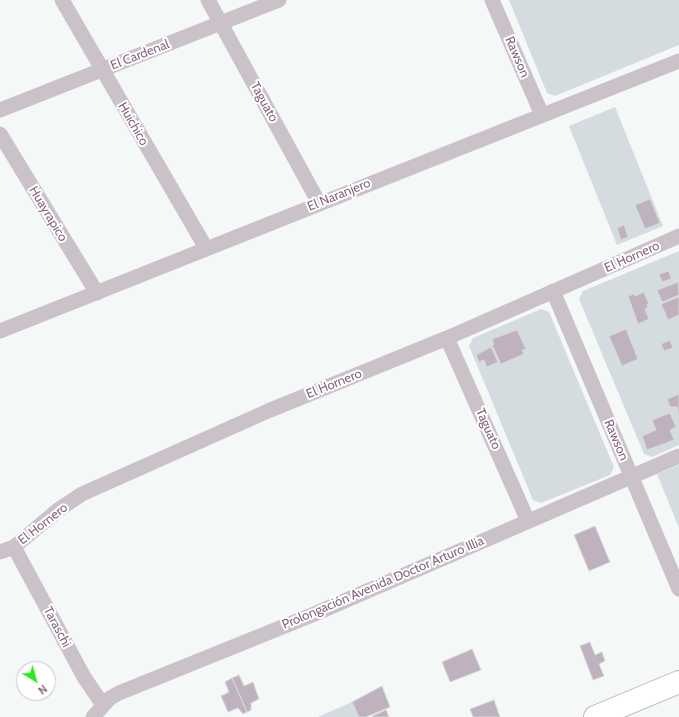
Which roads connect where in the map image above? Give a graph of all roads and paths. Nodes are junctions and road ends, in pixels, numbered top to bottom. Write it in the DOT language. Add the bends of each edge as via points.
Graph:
graph roads {
  1 [pos="62,0"];
  2 [pos="208,0"];
  3 [pos="280,0"];
  4 [pos="492,0"];
  5 [pos="221,24"];
  6 [pos="679,61"];
  7 [pos="102,70"];
  8 [pos="0,110"];
  9 [pos="542,115"];
  10 [pos="0,134"];
  11 [pos="319,203"];
  12 [pos="679,236"];
  13 [pos="206,248"];
  14 [pos="553,291"];
  15 [pos="97,293"];
  16 [pos="0,331"];
  17 [pos="447,338"];
  18 [pos="679,456"];
  19 [pos="632,476"];
  20 [pos="528,521"];
  21 [pos="14,546"];
  22 [pos="0,552"];
  23 [pos="679,590"];
  24 [pos="679,682"];
  25 [pos="103,705"];
  26 [pos="92,717"];
  27 [pos="595,717"];
  1 -- 7 [label="street, Huichico"];
  2 -- 5 [label="street, Taguato"];
  3 -- 5 [label="street, El Cardenal"];
  4 -- 9 [label="street, Rawson"];
  5 -- 7 [label="street, El Cardenal"];
  5 -- 11 [label="street, Taguato"];
  6 -- 9 [label="street, El Naranjero"];
  7 -- 8 [label="street, El Cardenal"];
  7 -- 13 [label="street, Huichico"];
  9 -- 11 [label="street, El Naranjero"];
  10 -- 15 [label="street, Huayrapico"];
  11 -- 13 [label="street, El Naranjero"];
  12 -- 14 [label="street, El Hornero"];
  13 -- 15 [label="street, El Naranjero"];
  14 -- 17 [label="street, El Hornero"];
  14 -- 19 [label="street, Rawson"];
  15 -- 16 [label="street, El Naranjero"];
  17 -- 20 [label="street, Taguato"];
  17 -- 21 [label="street, El Hornero" via="268,410 82,494"];
  18 -- 19 [label="street, Prolongación Avenida Doctor Arturo Illia"];
  19 -- 20 [label="street, Prolongación Avenida Doctor Arturo Illia"];
  19 -- 23 [label="street, Rawson"];
  20 -- 25 [label="street, Prolongación Avenida Doctor Arturo Illia" via="119,693"];
  21 -- 22 [label="street, El Hornero"];
  21 -- 25 [label="street, Taraschi" via="84,677"];
  24 -- 27 [label="street"];
  25 -- 26 [label="street, Prolongación Avenida Doctor Arturo Illia"];
}
